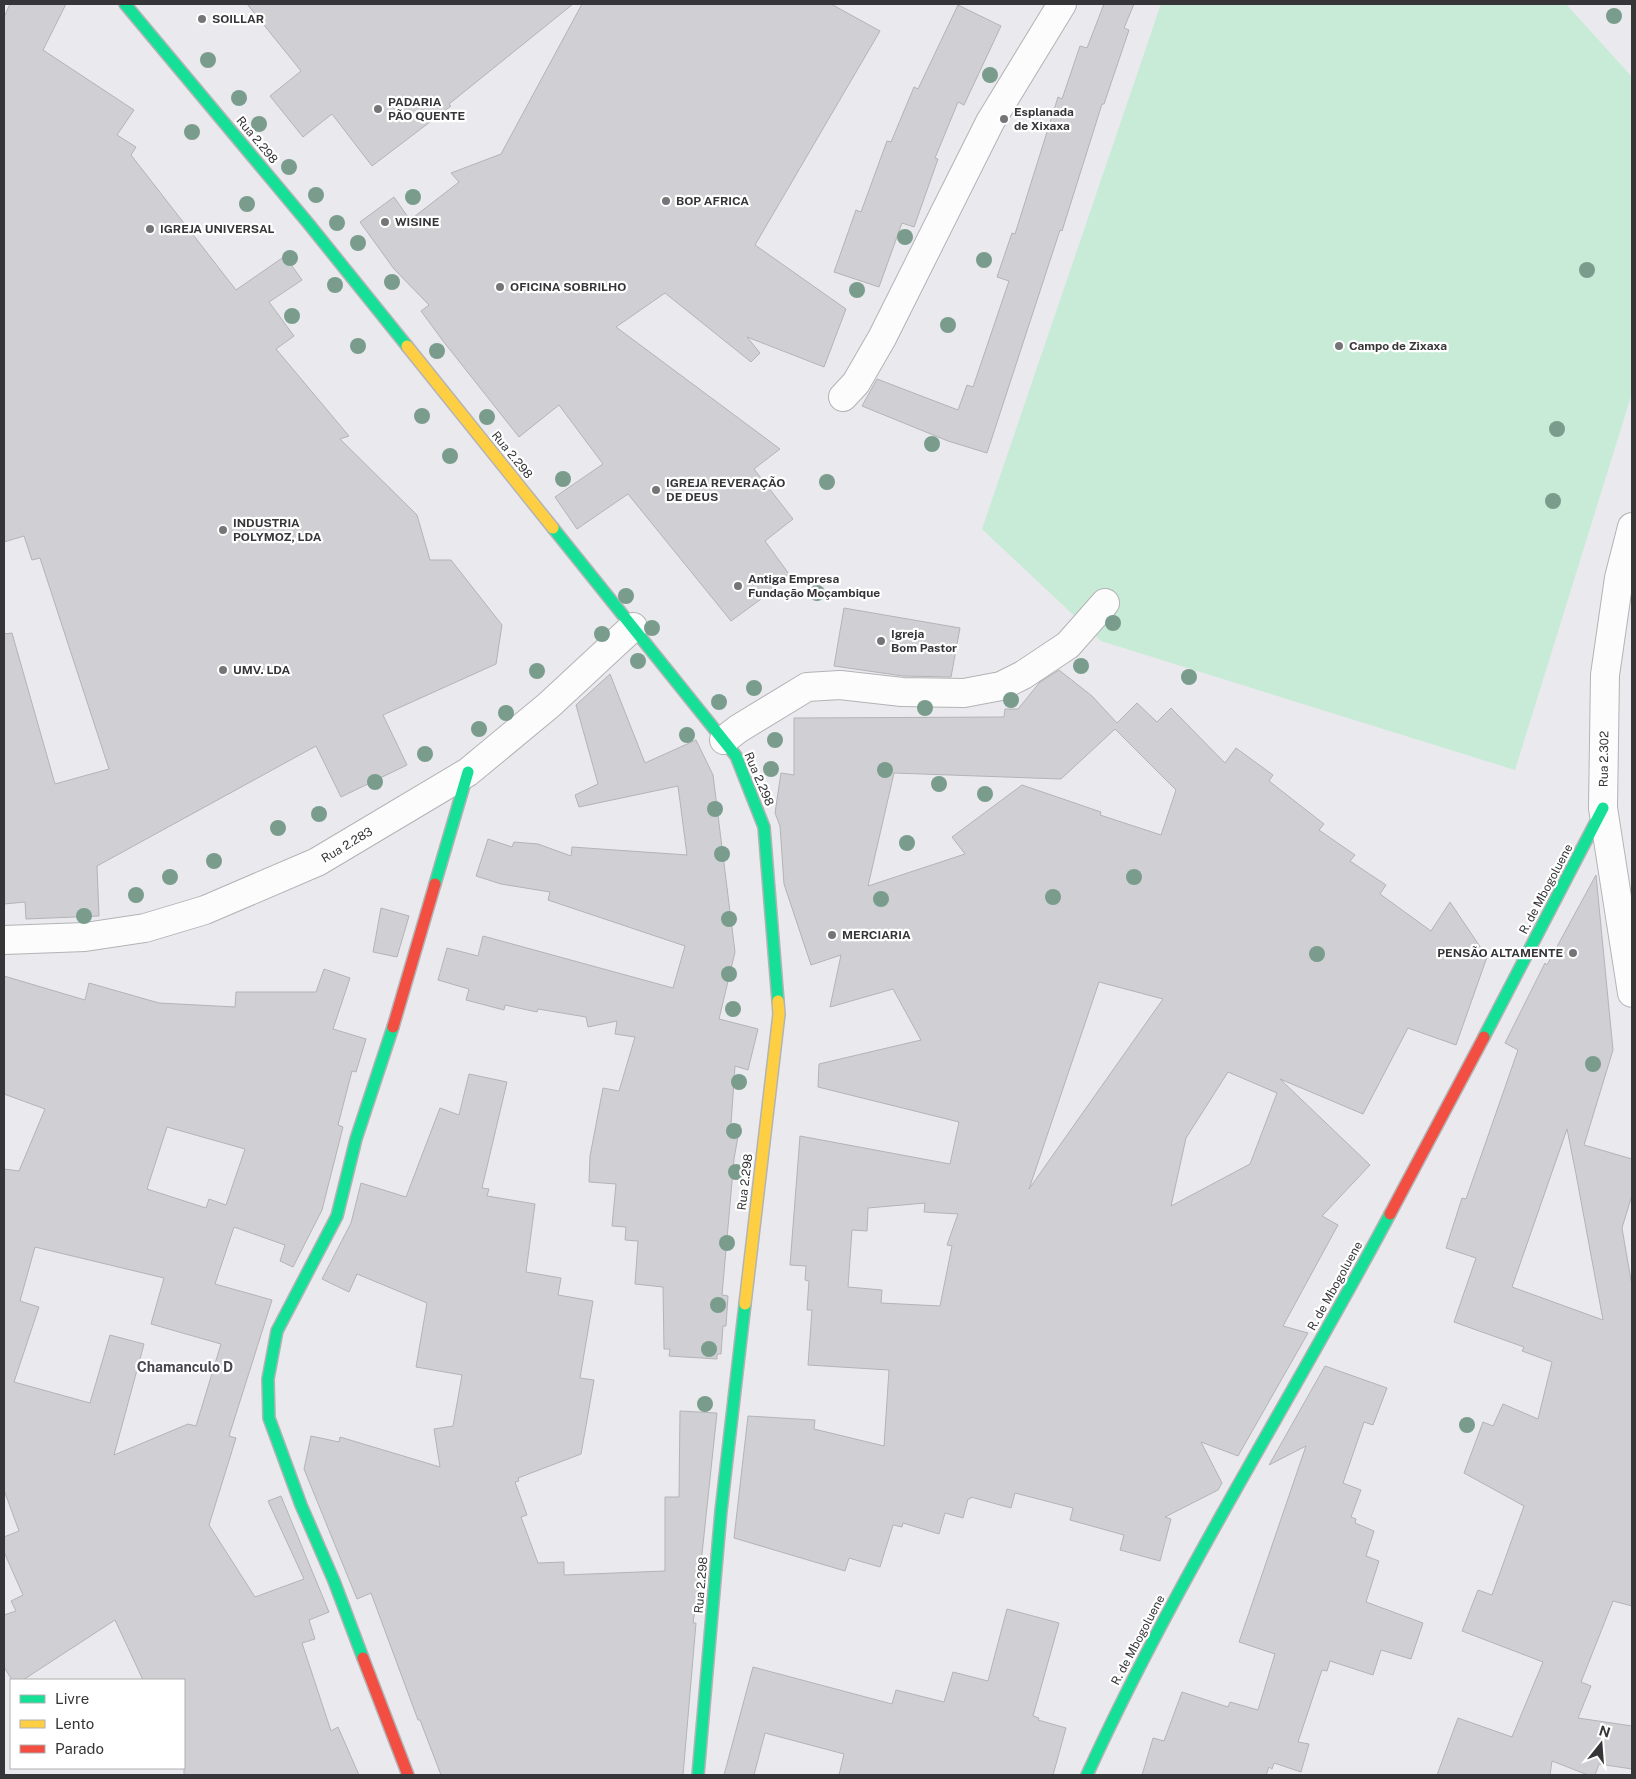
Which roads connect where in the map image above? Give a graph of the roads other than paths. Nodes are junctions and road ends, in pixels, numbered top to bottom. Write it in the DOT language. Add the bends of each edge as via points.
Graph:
graph roads {
  1 [pos="125,4"];
  2 [pos="1062,4"];
  3 [pos="843,396"];
  4 [pos="1632,527"];
  5 [pos="1105,604"];
  6 [pos="633,627"];
  7 [pos="724,740"];
  8 [pos="468,772"];
  9 [pos="1603,808"];
  10 [pos="4,940"];
  11 [pos="1632,992"];
  12 [pos="408,1775"];
  13 [pos="698,1775"];
  14 [pos="1087,1775"];
  1 -- 6 [label="street, Rua 2.298" via="308,223"];
  2 -- 3 [label="street" via="990,122 882,338 856,383"];
  4 -- 9 [label="street, Rua 2.302" via="1619,578 1605,674"];
  5 -- 7 [label="street" via="1068,644 1001,686 964,693 902,692 840,685 807,687"];
  6 -- 7 [label="street, Rua 2.298"];
  6 -- 8 [label="street, Rua 2.283" via="549,705"];
  7 -- 13 [label="street, Rua 2.298" via="736,756 764,827 779,1014 721,1511"];
  8 -- 10 [label="street, Rua 2.283" via="317,862 205,910 145,928 102,935"];
  8 -- 12 [label="street" via="356,1140 337,1216 277,1331 268,1379 269,1418"];
  9 -- 11 [label="street, Rua 2.302"];
  9 -- 14 [label="street, R. de Mbogoluene" via="1393,1210 1162,1622 1107,1728"];
}
